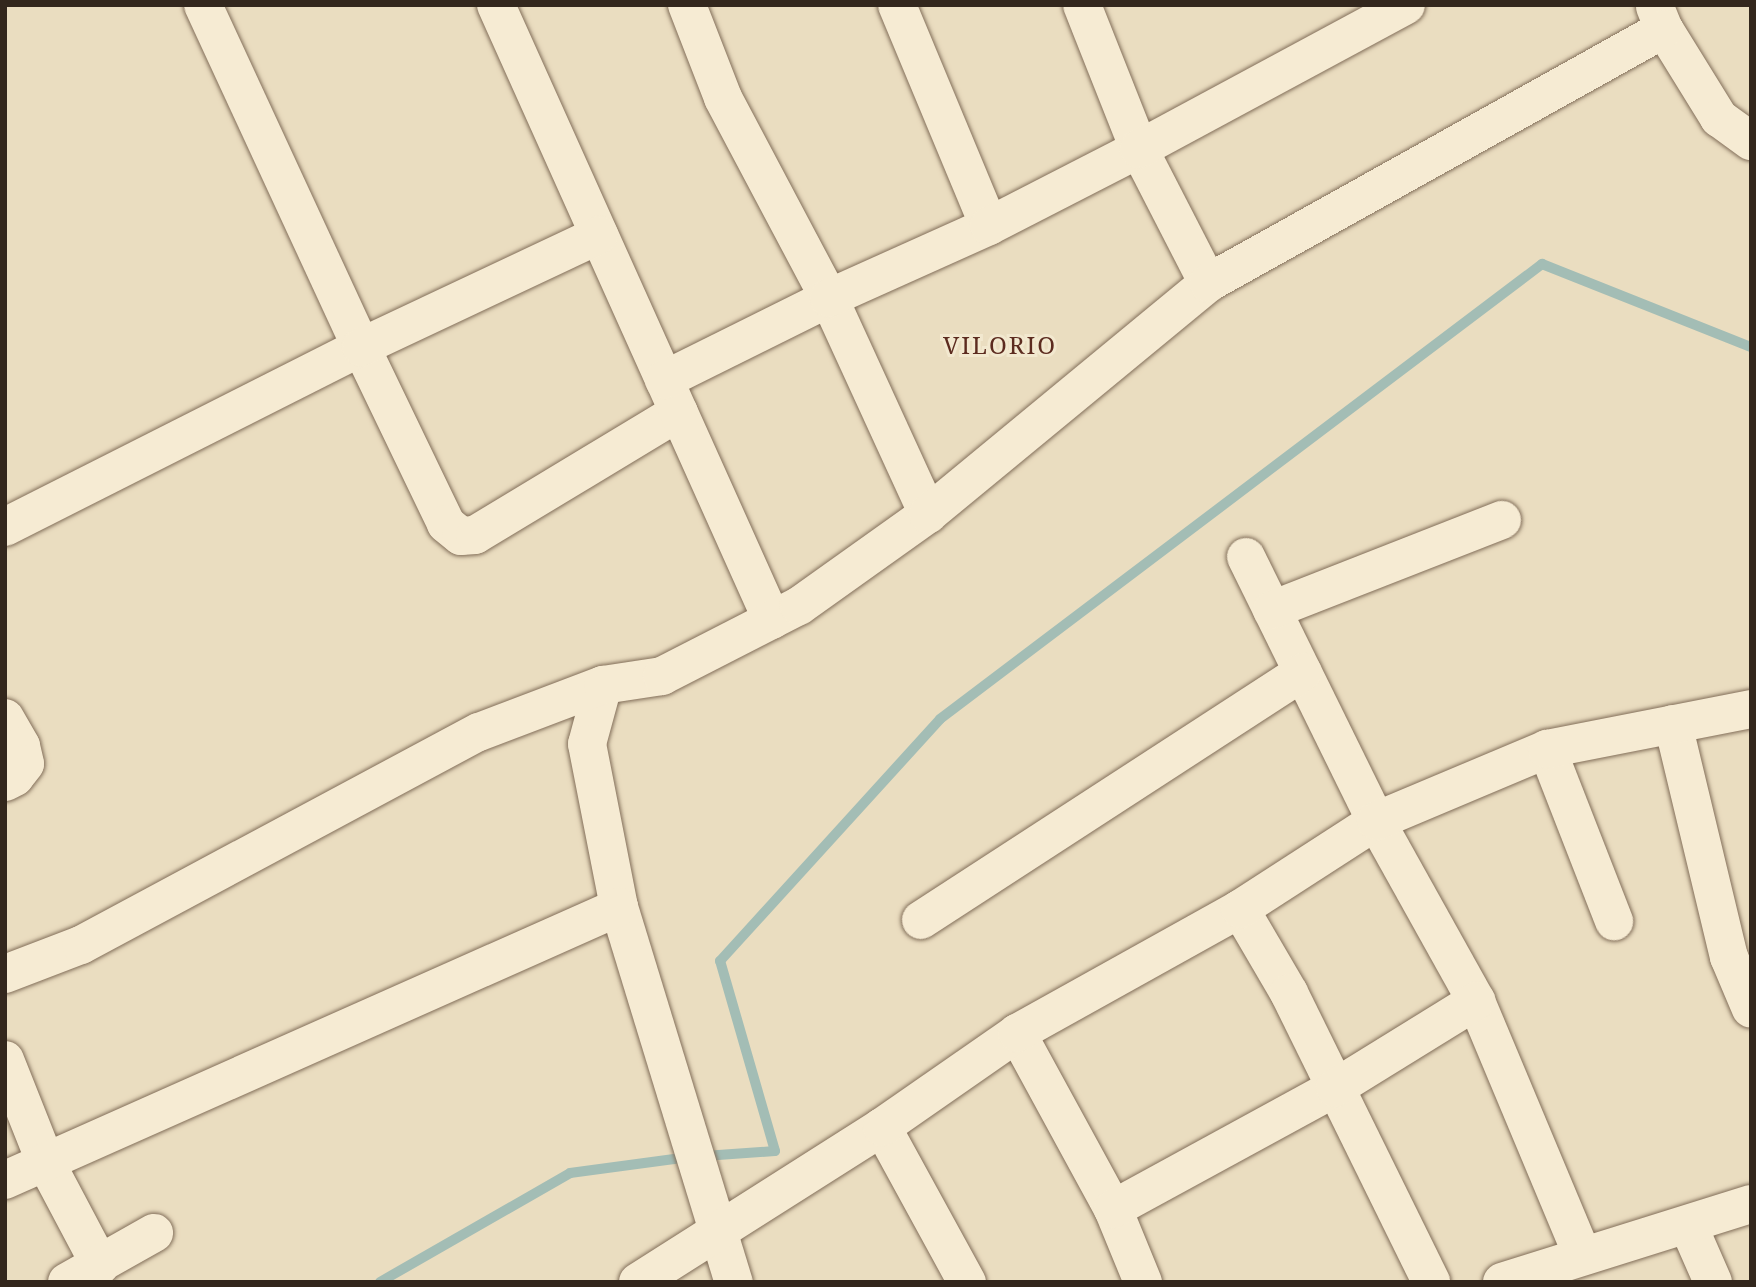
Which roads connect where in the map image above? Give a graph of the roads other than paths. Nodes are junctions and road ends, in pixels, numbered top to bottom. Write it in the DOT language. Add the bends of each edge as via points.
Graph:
graph roads {
  1 [pos="204,5"];
  2 [pos="496,5"];
  3 [pos="687,5"];
  4 [pos="897,5"];
  5 [pos="1082,5"];
  6 [pos="1406,5"];
  7 [pos="1660,17"];
  8 [pos="1751,141"];
  9 [pos="1139,149"];
  10 [pos="989,226"];
  11 [pos="599,235"];
  12 [pos="1208,284"];
  13 [pos="829,298"];
  14 [pos="360,347"];
  15 [pos="671,396"];
  16 [pos="928,514"];
  17 [pos="1502,520"];
  18 [pos="5,527"];
  19 [pos="1246,557"];
  20 [pos="1272,610"];
  21 [pos="772,620"];
  22 [pos="1303,672"];
  23 [pos="603,685"];
  24 [pos="1751,709"];
  25 [pos="5,718"];
  26 [pos="1673,724"];
  27 [pos="1547,749"];
  28 [pos="5,782"];
  29 [pos="1376,821"];
  30 [pos="619,907"];
  31 [pos="1240,909"];
  32 [pos="921,920"];
  33 [pos="1614,921"];
  34 [pos="5,974"];
  35 [pos="1476,1001"];
  36 [pos="1751,1009"];
  37 [pos="1017,1033"];
  38 [pos="5,1060"];
  39 [pos="1335,1088"];
  40 [pos="882,1127"];
  41 [pos="45,1161"];
  42 [pos="5,1180"];
  43 [pos="1751,1204"];
  44 [pos="1112,1209"];
  45 [pos="1688,1225"];
  46 [pos="154,1233"];
  47 [pos="718,1234"];
  48 [pos="1582,1254"];
  49 [pos="83,1274"];
  50 [pos="638,1282"];
  51 [pos="734,1282"];
  52 [pos="967,1282"];
  53 [pos="1143,1282"];
  54 [pos="1431,1282"];
  55 [pos="1502,1282"];
  56 [pos="1713,1282"];
  1 -- 14 [label="street"];
  2 -- 11 [label="street"];
  3 -- 13 [label="street" via="723,98"];
  4 -- 10 [label="street"];
  5 -- 9 [label="street"];
  6 -- 9 [label="street"];
  7 -- 8 [label="street" via="1719,118"];
  7 -- 12 [label="street"];
  9 -- 10 [label="street"];
  9 -- 12 [label="street"];
  10 -- 13 [label="street"];
  11 -- 14 [label="street"];
  11 -- 15 [label="street"];
  12 -- 16 [label="street"];
  13 -- 15 [label="street"];
  13 -- 16 [label="street"];
  14 -- 15 [label="street" via="446,524 461,536 475,535"];
  14 -- 18 [label="street"];
  15 -- 21 [label="street"];
  16 -- 21 [label="street" via="799,606"];
  17 -- 20 [label="street"];
  19 -- 20 [label="street"];
  20 -- 22 [label="street"];
  21 -- 23 [label="street" via="662,676"];
  22 -- 29 [label="street"];
  22 -- 32 [label="street"];
  23 -- 30 [label="street" via="587,744"];
  23 -- 34 [label="street" via="480,732 81,945"];
  24 -- 26 [label="street"];
  25 -- 28 [label="street" via="21,746 25,764"];
  26 -- 27 [label="street"];
  26 -- 36 [label="street" via="1728,957"];
  27 -- 29 [label="street"];
  27 -- 33 [label="street"];
  29 -- 31 [label="street"];
  29 -- 35 [label="street"];
  30 -- 41 [label="street"];
  30 -- 47 [label="street"];
  31 -- 37 [label="street"];
  31 -- 39 [label="street" via="1289,993"];
  35 -- 39 [label="street"];
  35 -- 48 [label="street"];
  37 -- 40 [label="street"];
  37 -- 44 [label="street"];
  38 -- 41 [label="street"];
  39 -- 44 [label="street"];
  39 -- 54 [label="street"];
  40 -- 47 [label="street"];
  40 -- 52 [label="street"];
  41 -- 42 [label="street"];
  41 -- 49 [label="street"];
  43 -- 45 [label="street"];
  44 -- 53 [label="street"];
  45 -- 48 [label="street"];
  45 -- 56 [label="street"];
  46 -- 49 [label="street"];
  47 -- 50 [label="street"];
  47 -- 51 [label="street"];
  48 -- 55 [label="street"];
}
